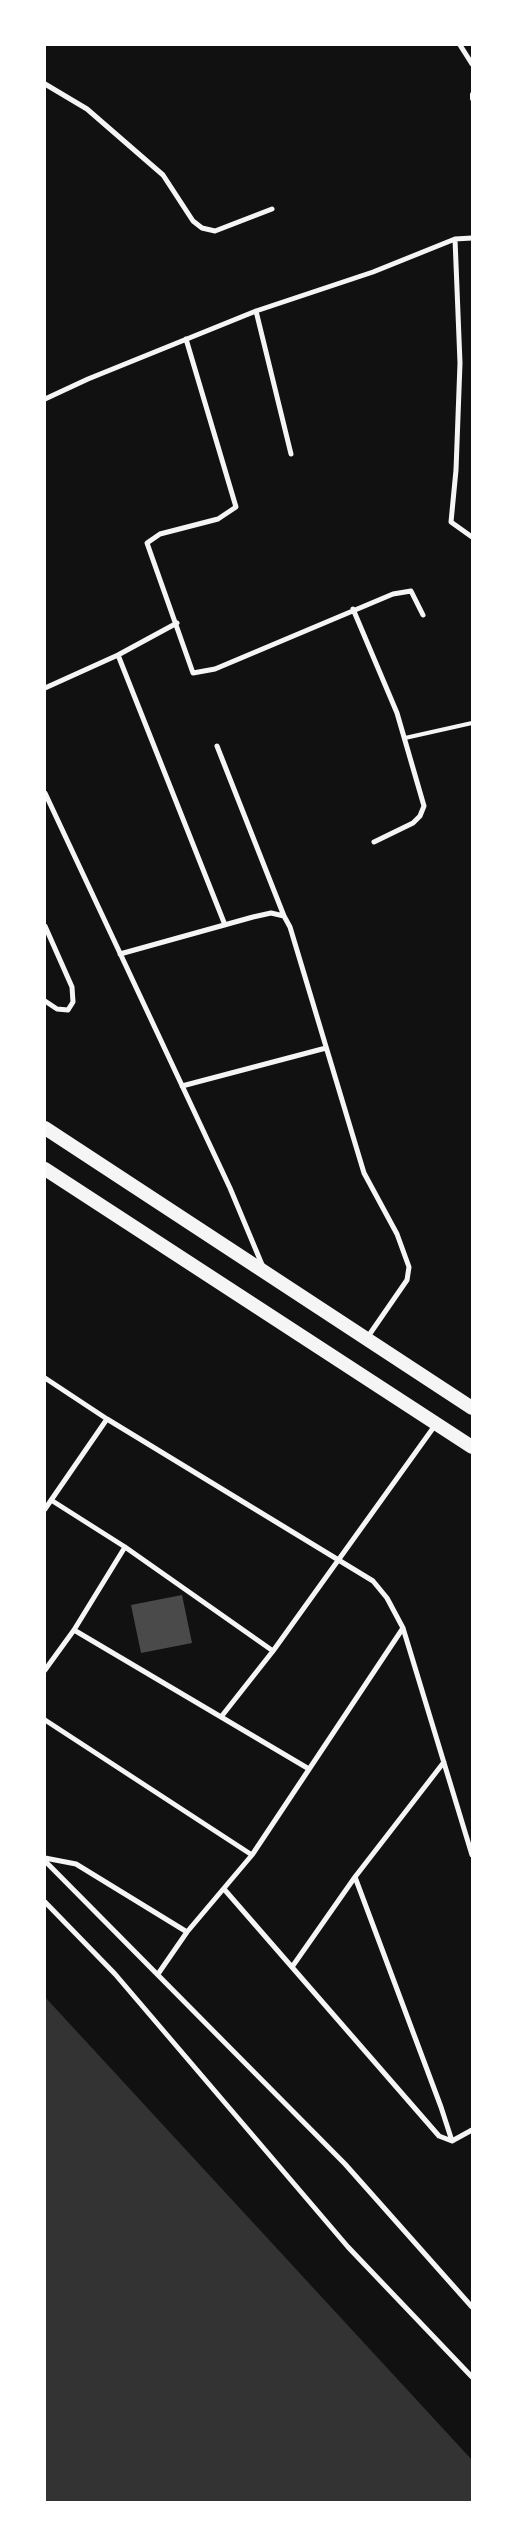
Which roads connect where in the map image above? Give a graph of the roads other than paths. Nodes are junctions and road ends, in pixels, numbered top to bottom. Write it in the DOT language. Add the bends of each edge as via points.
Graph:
graph roads {
  1 [pos="460,45"];
  2 [pos="472,64"];
  3 [pos="45,84"];
  4 [pos="472,94"];
  5 [pos="472,99"];
  6 [pos="272,209"];
  7 [pos="472,238"];
  8 [pos="455,239"];
  9 [pos="256,311"];
  10 [pos="186,339"];
  11 [pos="45,399"];
  12 [pos="290,454"];
  13 [pos="472,537"];
  14 [pos="353,609"];
  15 [pos="423,615"];
  16 [pos="176,623"];
  17 [pos="118,654"];
  18 [pos="45,688"];
  19 [pos="472,723"];
  20 [pos="405,738"];
  21 [pos="218,746"];
  22 [pos="45,793"];
  23 [pos="374,842"];
  24 [pos="284,916"];
  25 [pos="225,925"];
  26 [pos="45,926"];
  27 [pos="120,954"];
  28 [pos="45,1002"];
  29 [pos="326,1048"];
  30 [pos="182,1086"];
  31 [pos="45,1128"];
  32 [pos="45,1169"];
  33 [pos="264,1269"];
  34 [pos="366,1340"];
  35 [pos="45,1378"];
  36 [pos="472,1408"];
  37 [pos="107,1419"];
  38 [pos="436,1424"];
  39 [pos="472,1447"];
  40 [pos="51,1500"];
  41 [pos="45,1509"];
  42 [pos="124,1547"];
  43 [pos="339,1560"];
  44 [pos="403,1628"];
  45 [pos="74,1630"];
  46 [pos="273,1651"];
  47 [pos="45,1670"];
  48 [pos="221,1717"];
  49 [pos="45,1720"];
  50 [pos="444,1762"];
  51 [pos="309,1769"];
  52 [pos="252,1855"];
  53 [pos="472,1855"];
  54 [pos="45,1860"];
  55 [pos="355,1877"];
  56 [pos="224,1889"];
  57 [pos="45,1902"];
  58 [pos="187,1932"];
  59 [pos="292,1967"];
  60 [pos="158,1974"];
  61 [pos="472,2130"];
  62 [pos="452,2141"];
  63 [pos="472,2307"];
  64 [pos="472,2377"];
  1 -- 2 [label="street"];
  3 -- 6 [label="street" via="87,109 163,175 193,221 202,228 215,231"];
  4 -- 5 [label="lane"];
  7 -- 8 [label="street"];
  8 -- 9 [label="street" via="373,272"];
  8 -- 13 [label="street" via="460,363 451,522"];
  9 -- 10 [label="street"];
  9 -- 12 [label="street"];
  10 -- 11 [label="street"];
  10 -- 16 [label="street" via="236,507 218,519 160,534 148,543"];
  14 -- 15 [label="street" via="411,591"];
  14 -- 16 [label="street" via="216,669 192,673"];
  14 -- 20 [label="street"];
  16 -- 17 [label="street"];
  17 -- 18 [label="street"];
  17 -- 25 [label="street"];
  19 -- 20 [label="lane"];
  20 -- 23 [label="street" via="424,806 413,823"];
  21 -- 24 [label="street"];
  22 -- 27 [label="street"];
  24 -- 25 [label="street" via="271,913"];
  24 -- 29 [label="street"];
  25 -- 27 [label="street"];
  26 -- 28 [label="street" via="72,987 73,1002 68,1010 56,1009"];
  27 -- 30 [label="street"];
  29 -- 30 [label="street"];
  29 -- 34 [label="street" via="364,1174 397,1234 408,1267 407,1280"];
  30 -- 33 [label="street"];
  31 -- 33 [label="highway"];
  32 -- 38 [label="highway"];
  33 -- 34 [label="highway"];
  34 -- 36 [label="highway"];
  35 -- 37 [label="street"];
  37 -- 40 [label="street"];
  37 -- 43 [label="street"];
  38 -- 39 [label="highway"];
  38 -- 43 [label="street"];
  40 -- 41 [label="street"];
  40 -- 42 [label="street"];
  42 -- 45 [label="street"];
  42 -- 46 [label="street"];
  43 -- 44 [label="street" via="372,1581 387,1598"];
  43 -- 46 [label="street"];
  44 -- 50 [label="street"];
  44 -- 51 [label="street"];
  45 -- 47 [label="street"];
  45 -- 48 [label="street"];
  46 -- 48 [label="street"];
  48 -- 51 [label="street"];
  49 -- 52 [label="street"];
  50 -- 53 [label="street"];
  50 -- 55 [label="street"];
  51 -- 52 [label="street"];
  52 -- 56 [label="street"];
  54 -- 58 [label="street" via="76,1864"];
  54 -- 60 [label="street"];
  55 -- 59 [label="street"];
  55 -- 62 [label="street"];
  56 -- 58 [label="street"];
  56 -- 59 [label="street"];
  57 -- 64 [label="street" via="115,1974 348,2247"];
  58 -- 60 [label="street"];
  59 -- 62 [label="street" via="429,2126 439,2136"];
  60 -- 63 [label="street" via="345,2164"];
  61 -- 62 [label="street"];
}
